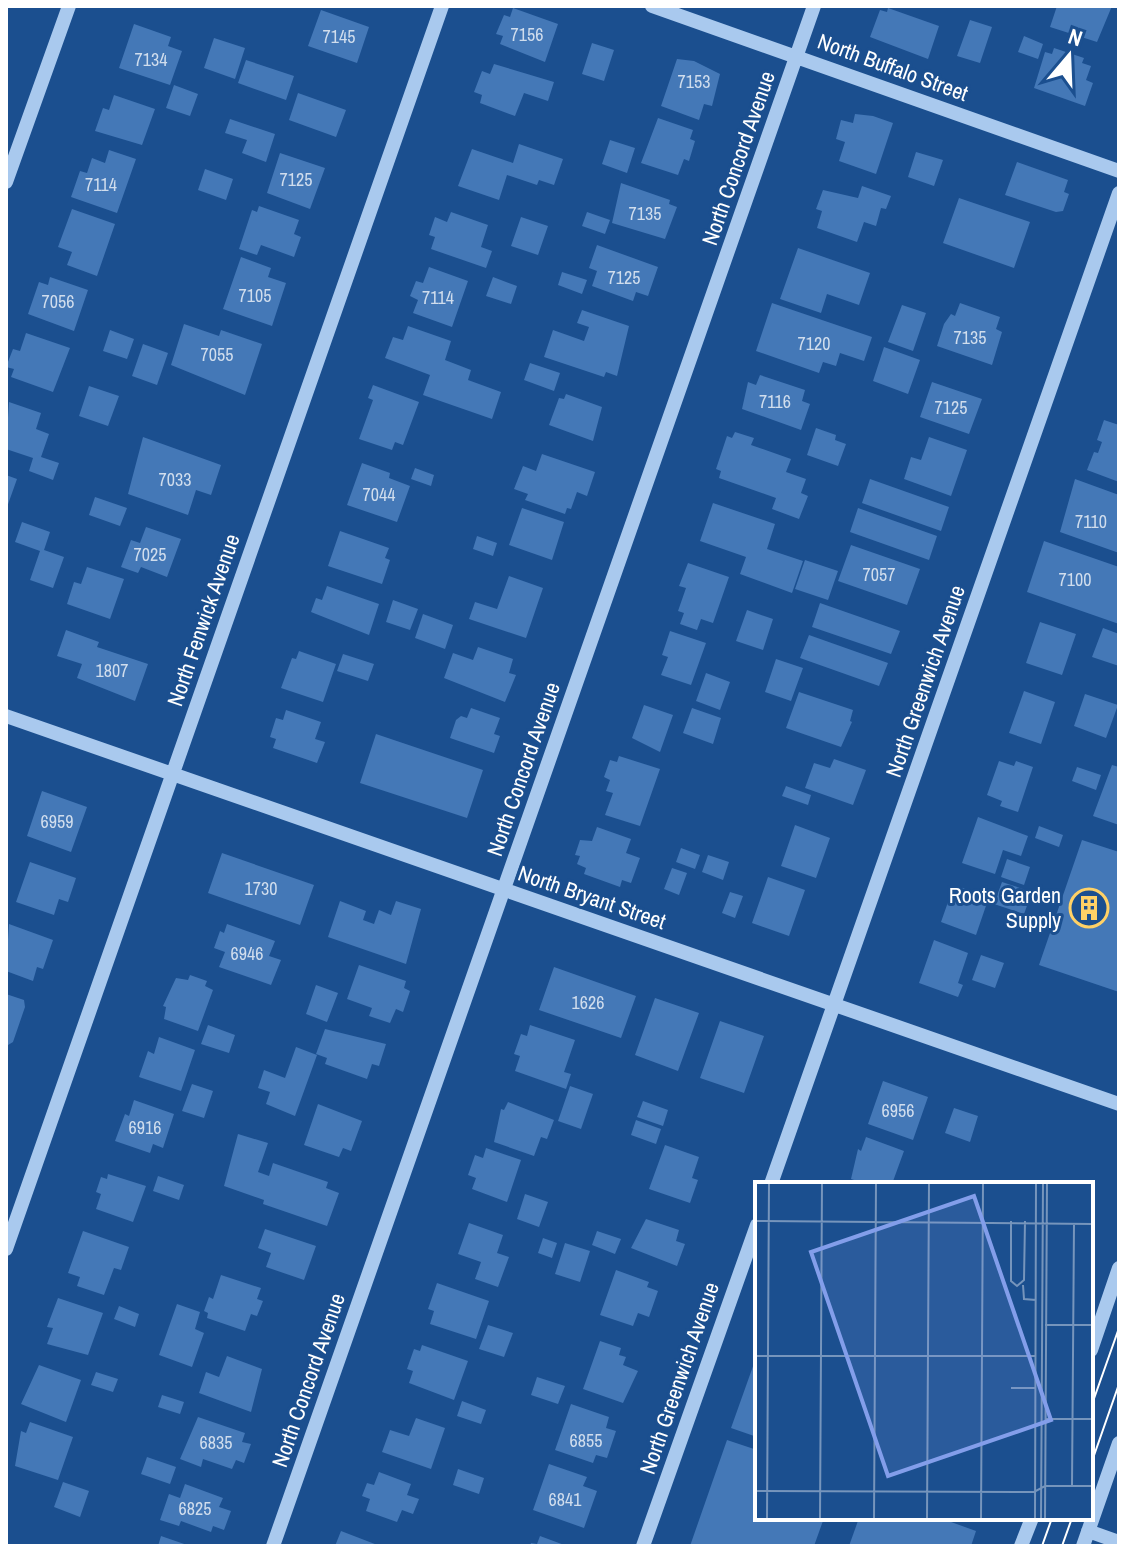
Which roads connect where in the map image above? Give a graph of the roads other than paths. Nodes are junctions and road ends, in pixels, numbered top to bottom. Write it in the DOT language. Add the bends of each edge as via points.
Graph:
graph roads {
  1 [pos="69,6"];
  2 [pos="442,6"];
  3 [pos="652,6"];
  4 [pos="814,6"];
  5 [pos="797,56"];
  6 [pos="1119,171"];
  7 [pos="6,182"];
  8 [pos="1119,193"];
  9 [pos="6,716"];
  10 [pos="172,774"];
  11 [pos="504,890"];
  12 [pos="835,1004"];
  13 [pos="1119,1104"];
  14 [pos="772,1182"];
  15 [pos="755,1231"];
  16 [pos="6,1249"];
  17 [pos="1119,1268"];
  18 [pos="1096,1322"];
  19 [pos="1119,1443"];
  20 [pos="1093,1517"];
  21 [pos="1031,1520"];
  22 [pos="1092,1520"];
  23 [pos="1088,1531"];
  24 [pos="1119,1542"];
  25 [pos="273,1546"];
  26 [pos="643,1546"];
  27 [pos="1021,1546"];
  28 [pos="1083,1546"];
  1 -- 7 [label="street"];
  2 -- 10 [label="street, North Fenwick Avenue"];
  3 -- 5 [label="street, North Buffalo Street"];
  4 -- 5 [label="street, North Concord Avenue"];
  5 -- 6 [label="street, North Buffalo Street"];
  5 -- 11 [label="street, North Concord Avenue"];
  8 -- 12 [label="street, North Greenwich Avenue"];
  9 -- 10 [label="street, North Bryant Street"];
  10 -- 11 [label="street, North Bryant Street"];
  10 -- 16 [label="street, North Fenwick Avenue"];
  11 -- 12 [label="street, North Bryant Street"];
  11 -- 25 [label="street, North Concord Avenue"];
  12 -- 13 [label="street, North Bryant Street"];
  12 -- 14 [label="street, North Greenwich Avenue"];
  15 -- 26 [label="street, North Greenwich Avenue"];
  17 -- 18 [label="street"];
  19 -- 20 [label="street"];
  21 -- 27 [label="street"];
  22 -- 23 [label="street"];
  23 -- 24 [label="street"];
  23 -- 28 [label="street"];
}
